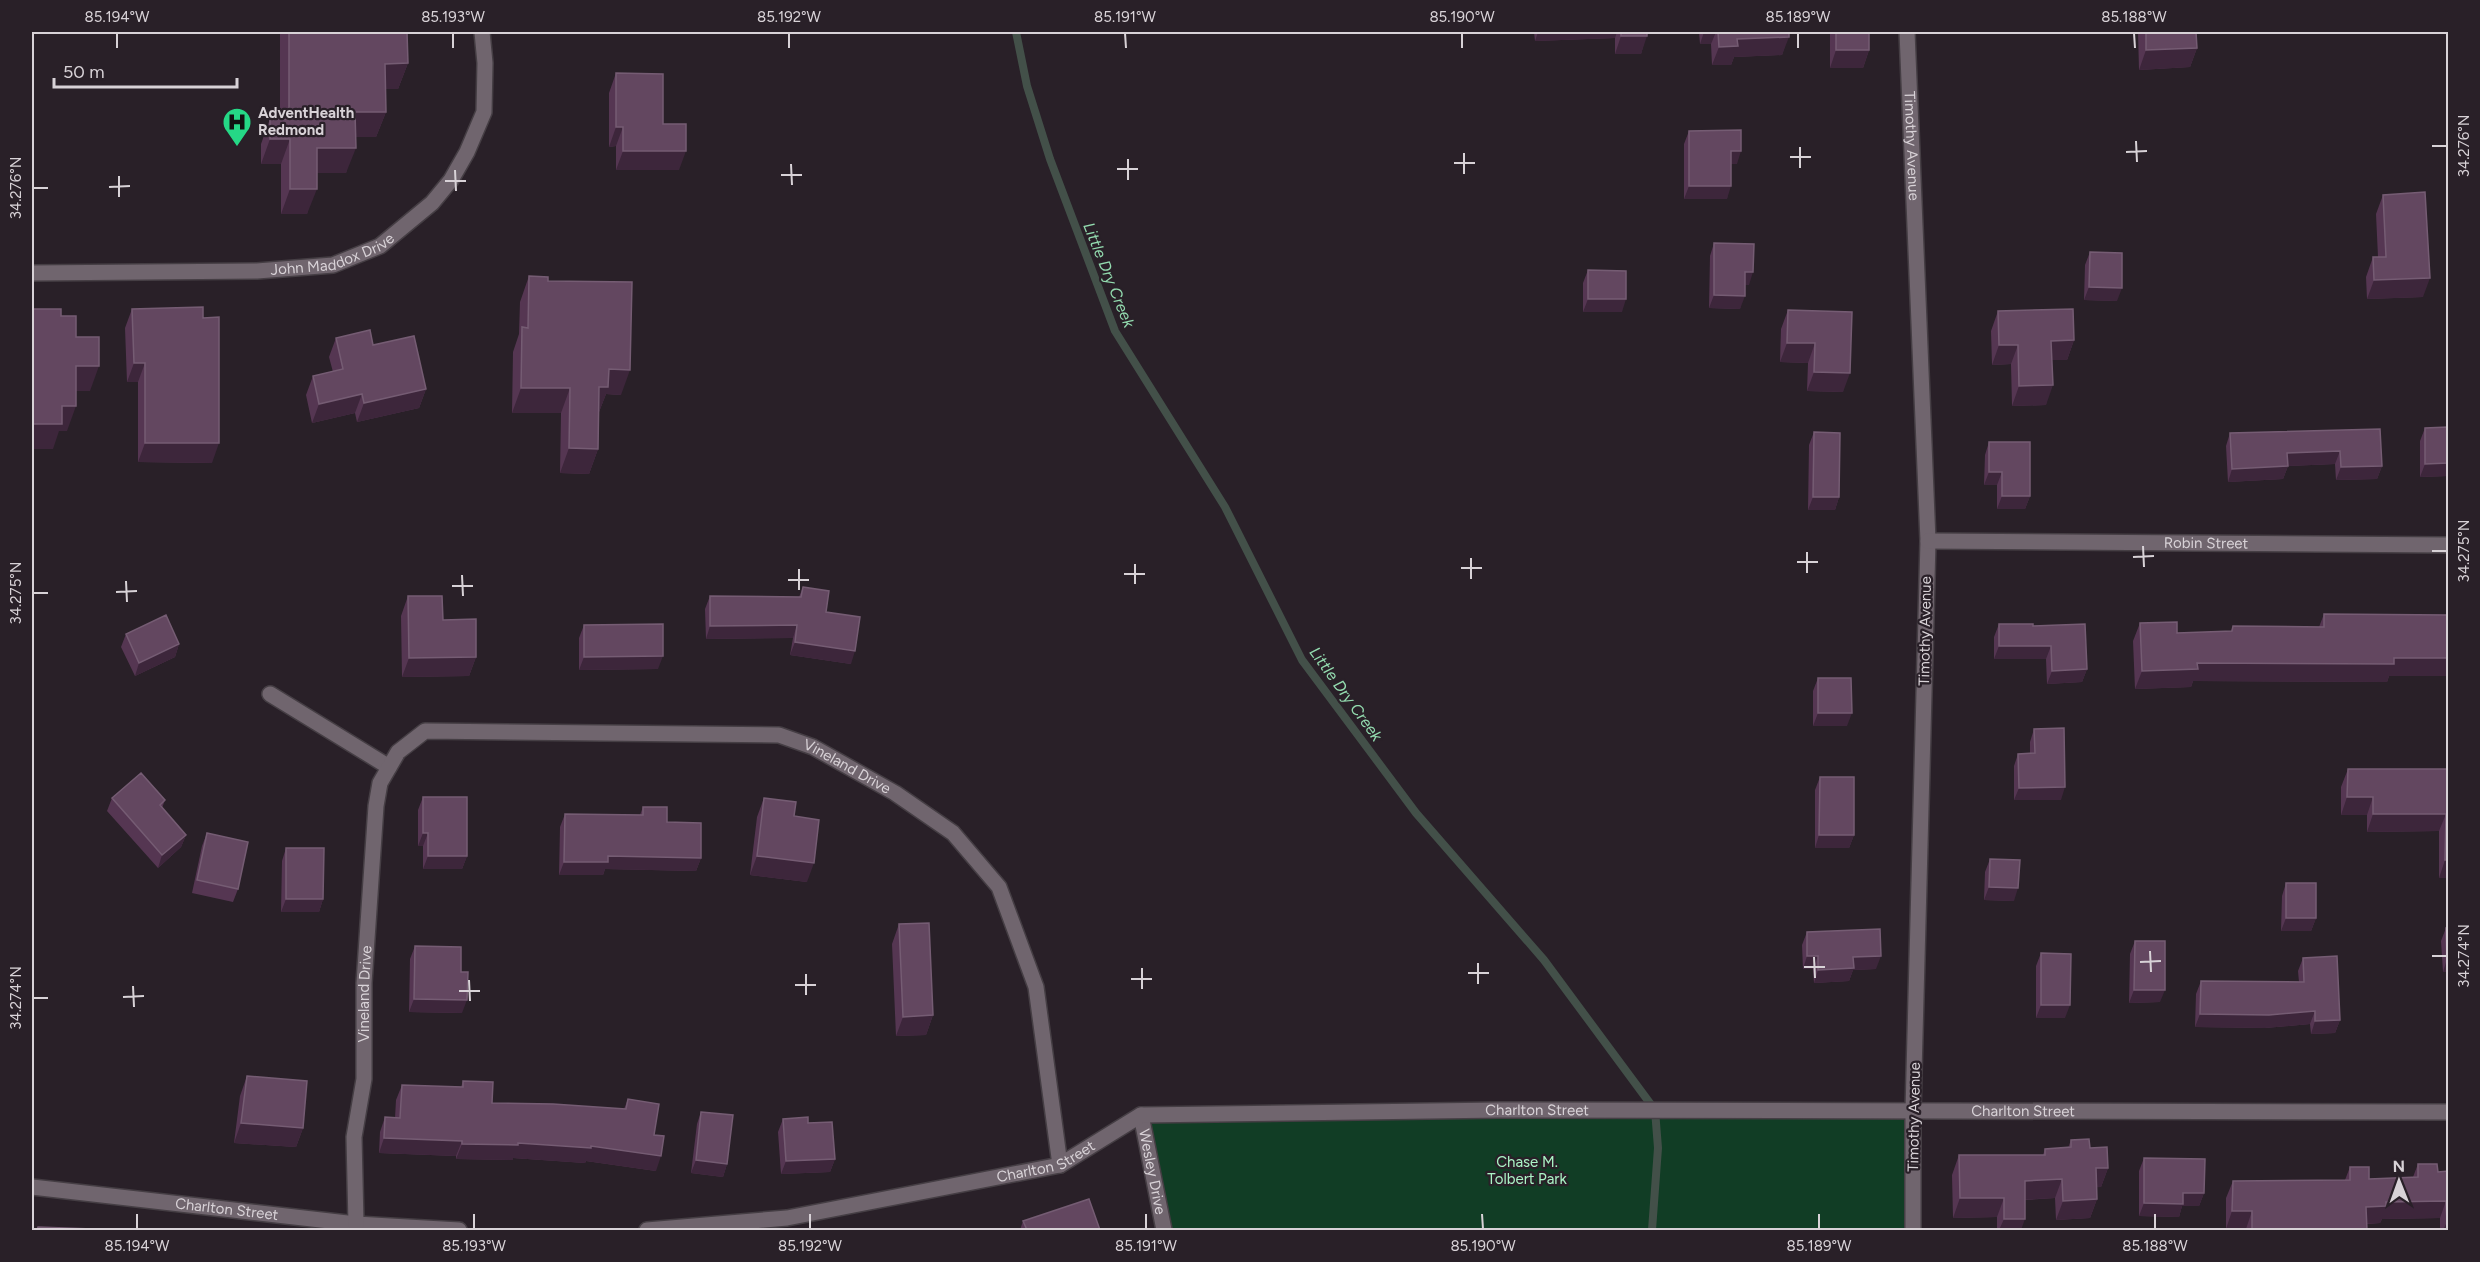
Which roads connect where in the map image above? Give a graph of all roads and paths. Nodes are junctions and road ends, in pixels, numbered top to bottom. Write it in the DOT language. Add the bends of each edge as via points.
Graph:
graph roads {
  1 [pos="482,32"];
  2 [pos="1907,32"];
  3 [pos="32,273"];
  4 [pos="1928,541"];
  5 [pos="2448,545"];
  6 [pos="270,694"];
  7 [pos="389,767"];
  8 [pos="1913,1110"];
  9 [pos="2448,1112"];
  10 [pos="1141,1116"];
  11 [pos="1060,1165"];
  12 [pos="32,1187"];
  13 [pos="356,1224"];
  14 [pos="459,1230"];
  15 [pos="647,1230"];
  16 [pos="1164,1230"];
  17 [pos="1913,1230"];
  1 -- 3 [label="street, John Maddox Drive" via="484,112 467,152 432,203 380,246 333,265 245,271"];
  2 -- 4 [label="street, Timothy Avenue"];
  4 -- 5 [label="street, Robin Street"];
  4 -- 8 [label="street, Timothy Avenue"];
  6 -- 7 [label="street"];
  7 -- 11 [label="street, Vineland Drive" via="398,752 425,731 779,735 813,747 895,793 953,833 999,887 1036,987"];
  7 -- 13 [label="street, Vineland Drive" via="380,783 376,806 364,983 364,1079 354,1137"];
  8 -- 9 [label="street, Charlton Street"];
  8 -- 10 [label="street, Charlton Street" via="1382,1111"];
  8 -- 17 [label="street, Timothy Avenue"];
  10 -- 11 [label="street, Charlton Street"];
  10 -- 16 [label="street, Wesley Drive"];
  11 -- 15 [label="street, Charlton Street" via="787,1218"];
  12 -- 13 [label="street, Charlton Street"];
  13 -- 14 [label="street, Charlton Street"];
}
